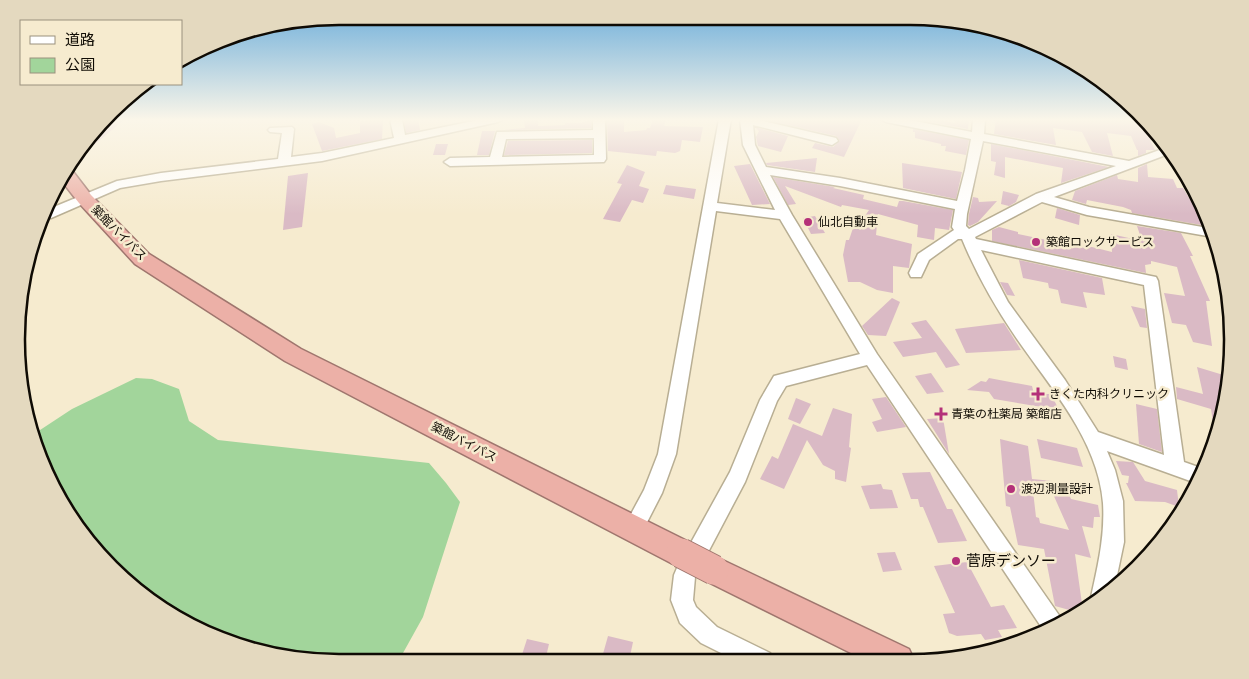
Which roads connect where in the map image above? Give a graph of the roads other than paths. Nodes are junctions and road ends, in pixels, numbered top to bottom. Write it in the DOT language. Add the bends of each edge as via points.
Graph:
graph roads {
  1 [pos="285,151"];
  2 [pos="351,151"];
  3 [pos="498,151"];
  4 [pos="599,151"];
  5 [pos="720,151"];
  6 [pos="751,151"];
  7 [pos="975,151"];
  8 [pos="1052,151"];
  9 [pos="1162,153"];
  10 [pos="284,161"];
  11 [pos="450,162"];
  12 [pos="495,162"];
  13 [pos="1130,165"];
  14 [pos="761,171"];
  15 [pos="69,179"];
  16 [pos="1041,197"];
  17 [pos="85,199"];
  18 [pos="711,206"];
  19 [pos="961,206"];
  20 [pos="52,213"];
  21 [pos="785,215"];
  22 [pos="1205,232"];
  23 [pos="969,239"];
  24 [pos="916,273"];
  25 [pos="871,358"];
  26 [pos="1092,438"];
  27 [pos="1175,466"];
  28 [pos="1194,474"];
  29 [pos="634,527"];
  30 [pos="1104,587"];
  31 [pos="1051,621"];
  32 [pos="748,654"];
  33 [pos="886,654"];
  1 -- 10 [label="street"];
  2 -- 10 [label="street"];
  3 -- 12 [label="street"];
  4 -- 12 [label="street" via="600,159"];
  5 -- 18 [label="street"];
  6 -- 14 [label="street"];
  7 -- 19 [label="street"];
  8 -- 13 [label="street"];
  9 -- 13 [label="street"];
  10 -- 17 [label="street" via="117,185"];
  11 -- 12 [label="street"];
  13 -- 16 [label="street"];
  14 -- 19 [label="street" via="840,182"];
  14 -- 21 [label="street"];
  15 -- 17 [label="highway, 築館バイパス"];
  16 -- 22 [label="street" via="1086,211"];
  16 -- 23 [label="street"];
  17 -- 20 [label="street"];
  17 -- 29 [label="highway, 築館バイパス" via="142,259 294,355"];
  18 -- 21 [label="street"];
  18 -- 29 [label="street" via="667,454"];
  19 -- 23 [label="street" via="959,226"];
  21 -- 25 [label="street"];
  23 -- 24 [label="street" via="955,234 923,257"];
  23 -- 26 [label="street" via="1002,305"];
  23 -- 27 [label="street" via="1151,281"];
  25 -- 31 [label="street"];
  25 -- 32 [label="street" via="780,381 768,400 738,476 685,575 682,600 688,615 709,634"];
  26 -- 27 [label="street"];
  26 -- 30 [label="street" via="1105,467 1112,502 1114,534"];
  27 -- 28 [label="street"];
  29 -- 33 [label="highway, 築館バイパス, bridge"];
}
